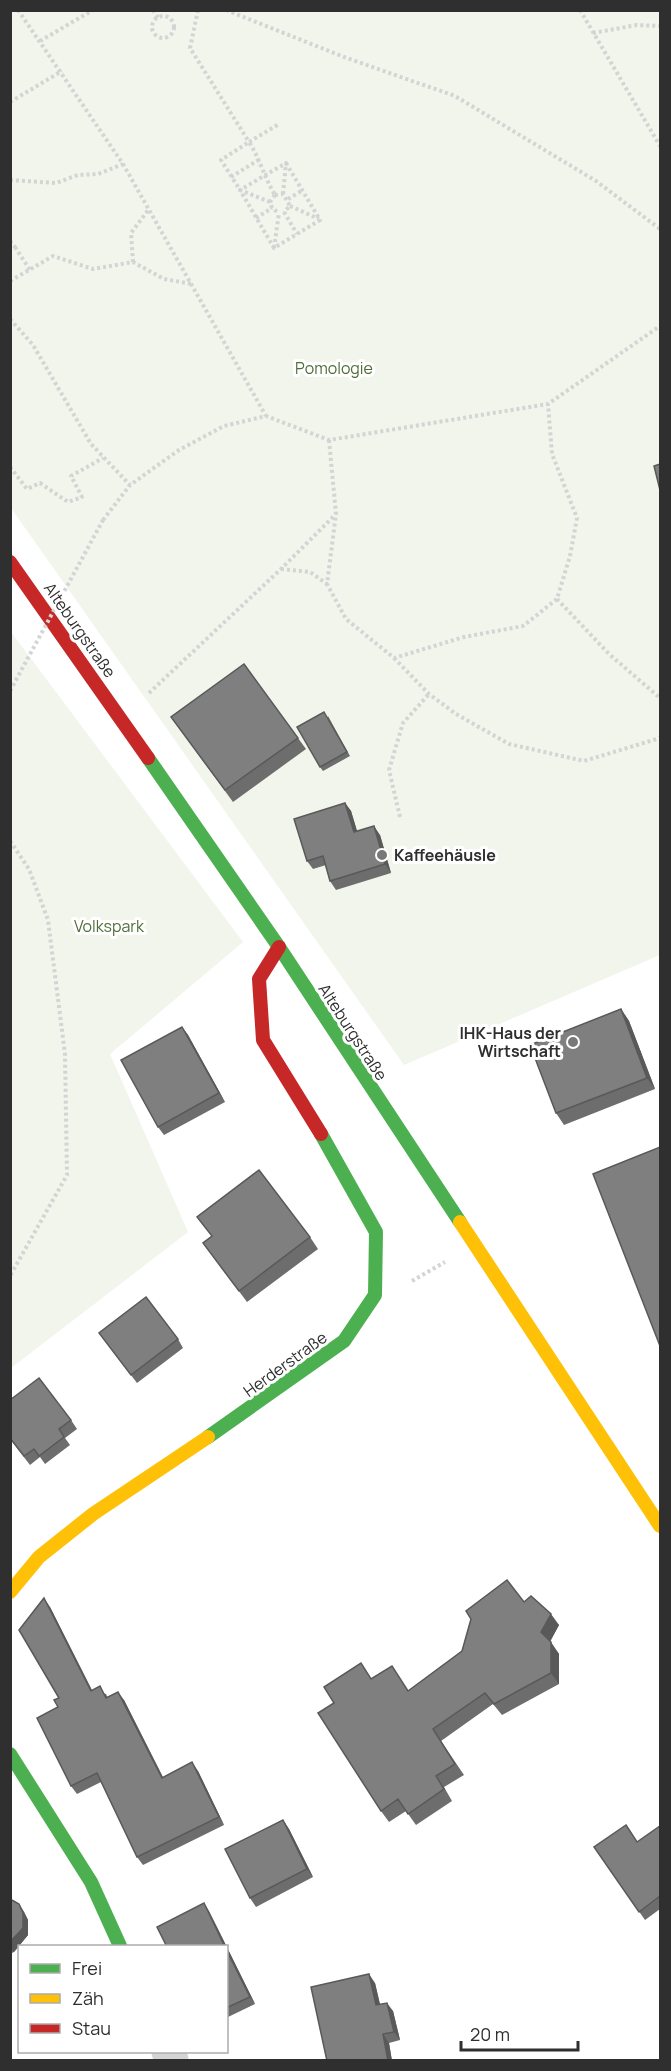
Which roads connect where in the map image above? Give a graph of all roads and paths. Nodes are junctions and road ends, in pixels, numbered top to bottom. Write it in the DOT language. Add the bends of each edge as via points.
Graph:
graph roads {
  1 [pos="18,10"];
  2 [pos="93,10"];
  3 [pos="153,10"];
  4 [pos="198,10"];
  5 [pos="226,10"];
  6 [pos="580,10"];
  7 [pos="158,18"];
  8 [pos="660,26"];
  9 [pos="593,33"];
  10 [pos="40,41"];
  11 [pos="62,71"];
  12 [pos="10,102"];
  13 [pos="279,124"];
  14 [pos="249,142"];
  15 [pos="660,146"];
  16 [pos="260,159"];
  17 [pos="286,163"];
  18 [pos="123,164"];
  19 [pos="10,173"];
  20 [pos="231,177"];
  21 [pos="263,177"];
  22 [pos="16,179"];
  23 [pos="10,180"];
  24 [pos="240,190"];
  25 [pos="303,190"];
  26 [pos="283,194"];
  27 [pos="275,195"];
  28 [pos="288,199"];
  29 [pos="270,202"];
  30 [pos="290,206"];
  31 [pos="272,208"];
  32 [pos="149,209"];
  33 [pos="282,212"];
  34 [pos="256,218"];
  35 [pos="320,220"];
  36 [pos="660,229"];
  37 [pos="297,234"];
  38 [pos="10,241"];
  39 [pos="13,248"];
  40 [pos="274,248"];
  41 [pos="133,262"];
  42 [pos="30,270"];
  43 [pos="10,281"];
  44 [pos="192,284"];
  45 [pos="10,320"];
  46 [pos="660,326"];
  47 [pos="548,404"];
  48 [pos="266,416"];
  49 [pos="329,440"];
  50 [pos="103,458"];
  51 [pos="10,467"];
  52 [pos="130,485"];
  53 [pos="336,514"];
  54 [pos="10,562"];
  55 [pos="281,569"];
  56 [pos="327,584"];
  57 [pos="557,599"];
  58 [pos="394,658"];
  59 [pos="10,691"];
  60 [pos="429,694"];
  61 [pos="660,698"];
  62 [pos="122,717"];
  63 [pos="660,738"];
  64 [pos="400,817"];
  65 [pos="10,841"];
  66 [pos="279,947"];
  67 [pos="445,1262"];
  68 [pos="10,1276"];
  69 [pos="410,1282"];
  70 [pos="660,1526"];
  71 [pos="10,1592"];
  72 [pos="10,1754"];
  73 [pos="119,1945"];
  1 -- 10 [label="path"];
  2 -- 10 [label="path"];
  3 -- 7 [label="path"];
  4 -- 14 [label="path" via="190,48"];
  5 -- 36 [label="path" via="455,96 596,181"];
  6 -- 9 [label="path"];
  7 -- 7 [label="path" via="171,20 174,27 170,36 163,38 155,33 153,27"];
  8 -- 9 [label="path" via="637,25"];
  9 -- 15 [label="path"];
  10 -- 11 [label="path"];
  11 -- 12 [label="path"];
  11 -- 18 [label="path"];
  13 -- 14 [label="path"];
  14 -- 16 [label="path"];
  14 -- 20 [label="path" via="220,160"];
  16 -- 20 [label="path"];
  16 -- 21 [label="path"];
  17 -- 21 [label="path"];
  17 -- 25 [label="path"];
  17 -- 26 [label="path"];
  18 -- 22 [label="path" via="56,183"];
  18 -- 32 [label="path"];
  19 -- 22 [label="path"];
  20 -- 24 [label="path"];
  21 -- 24 [label="path"];
  21 -- 27 [label="path"];
  22 -- 23 [label="path"];
  24 -- 29 [label="path"];
  24 -- 34 [label="path"];
  25 -- 28 [label="path"];
  25 -- 35 [label="path"];
  26 -- 27 [label="path"];
  26 -- 28 [label="path"];
  27 -- 29 [label="path"];
  28 -- 30 [label="path"];
  29 -- 31 [label="path"];
  30 -- 33 [label="path"];
  30 -- 35 [label="path"];
  31 -- 33 [label="path"];
  31 -- 34 [label="path"];
  32 -- 41 [label="path" via="131,233"];
  32 -- 44 [label="path"];
  33 -- 37 [label="path"];
  33 -- 40 [label="path"];
  34 -- 40 [label="path"];
  35 -- 37 [label="path"];
  37 -- 40 [label="path"];
  38 -- 39 [label="path"];
  39 -- 42 [label="path"];
  41 -- 42 [label="path" via="93,269 53,256"];
  41 -- 44 [label="path" via="164,279"];
  42 -- 43 [label="path"];
  44 -- 48 [label="path"];
  45 -- 50 [label="path" via="33,345"];
  46 -- 47 [label="path"];
  47 -- 49 [label="path"];
  47 -- 57 [label="path" via="552,454 577,518"];
  48 -- 49 [label="path"];
  48 -- 52 [label="path" via="224,426 179,450"];
  49 -- 53 [label="path"];
  50 -- 51 [label="path" via="71,476 82,497 68,502 40,483 27,489"];
  50 -- 52 [label="path"];
  52 -- 59 [label="path, bridge" via="103,520"];
  53 -- 55 [label="path"];
  53 -- 56 [label="path"];
  54 -- 62 [label="main road, Alteburgstraße"];
  55 -- 56 [label="path" via="310,572"];
  55 -- 62 [label="path"];
  56 -- 58 [label="path" via="346,619"];
  57 -- 58 [label="path" via="523,626 464,637"];
  57 -- 61 [label="path" via="609,654"];
  58 -- 60 [label="path"];
  60 -- 63 [label="path" via="509,744 584,761"];
  60 -- 64 [label="path" via="403,723 389,770"];
  62 -- 66 [label="main road, Alteburgstraße"];
  65 -- 68 [label="path" via="29,869 48,920 65,1054 67,1175"];
  66 -- 70 [label="main road, Alteburgstraße"];
  66 -- 71 [label="main road, Herderstraße" via="259,979 262,1040 345,1173 376,1232 375,1295 344,1341 93,1514 39,1557"];
  67 -- 69 [label="path"];
  72 -- 73 [label="main road" via="91,1882"];
}
